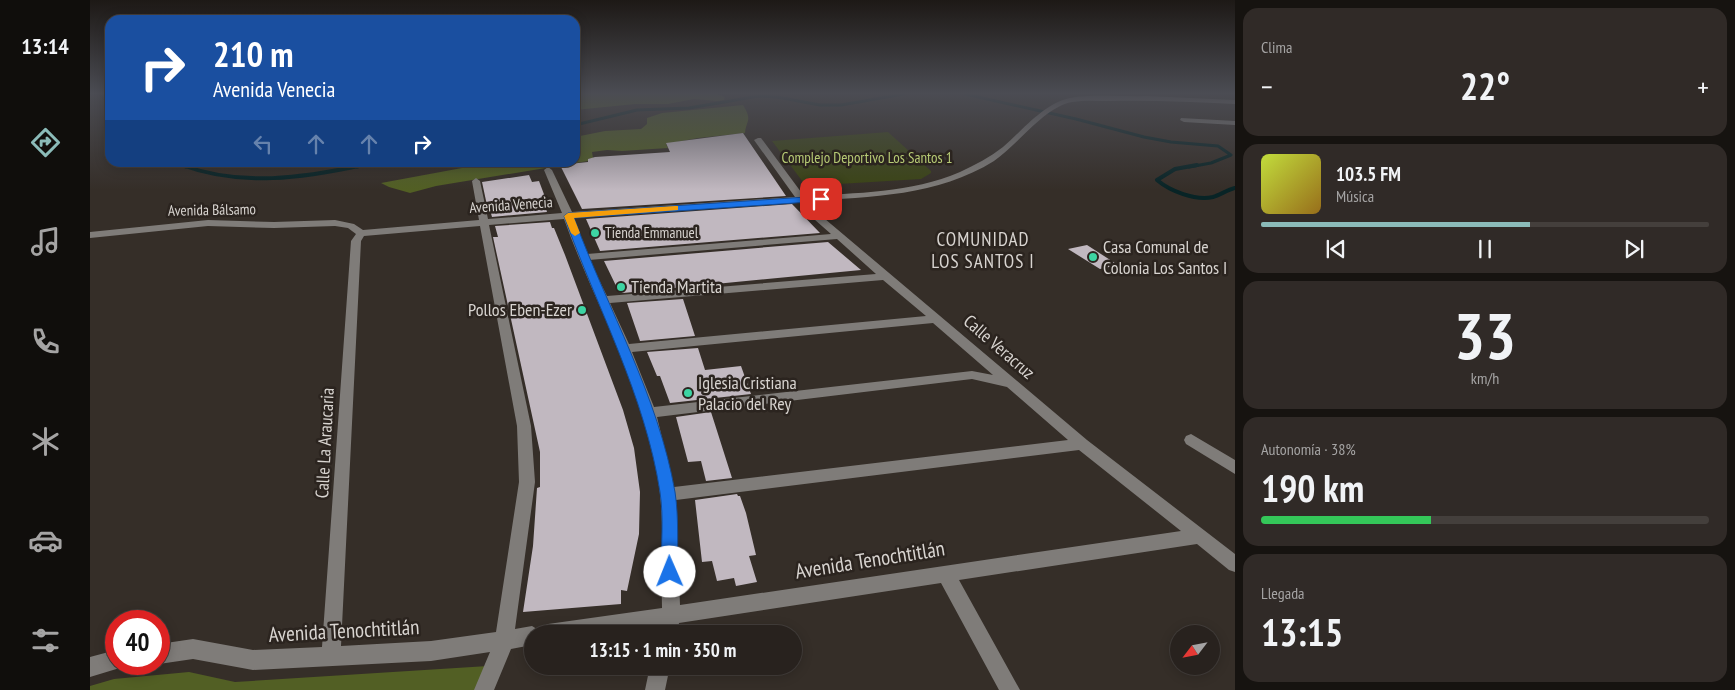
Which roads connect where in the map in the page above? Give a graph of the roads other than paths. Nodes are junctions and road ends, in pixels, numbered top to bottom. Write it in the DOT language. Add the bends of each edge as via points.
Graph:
graph roads {
  1 [pos="1030,126"];
  2 [pos="758,140"];
  3 [pos="548,170"];
  4 [pos="476,181"];
  5 [pos="802,199"];
  6 [pos="568,216"];
  7 [pos="484,223"];
  8 [pos="361,234"];
  9 [pos="90,235"];
  10 [pos="839,236"];
  11 [pos="584,258"];
  12 [pos="887,276"];
  13 [pos="604,300"];
  14 [pos="936,319"];
  15 [pos="624,349"];
  16 [pos="1010,384"];
  17 [pos="649,413"];
  18 [pos="1191,440"];
  19 [pos="1082,444"];
  20 [pos="1235,468"];
  21 [pos="668,494"];
  22 [pos="1200,536"];
  23 [pos="1235,564"];
  24 [pos="945,573"];
  25 [pos="671,614"];
  26 [pos="603,625"];
  27 [pos="669,625"];
  28 [pos="524,637"];
  29 [pos="504,641"];
  30 [pos="170,652"];
  31 [pos="331,657"];
  32 [pos="105,663"];
  33 [pos="90,667"];
  34 [pos="658,675"];
  35 [pos="484,690"];
  36 [pos="655,690"];
  37 [pos="1010,690"];
  1 -- 5 [label="street, Avenida Venecia" via="989,160 944,182 889,193"];
  2 -- 5 [label="street, Calle Veracruz"];
  3 -- 6 [label="street"];
  4 -- 7 [label="street"];
  5 -- 6 [label="street, Avenida Venecia"];
  5 -- 10 [label="street, Calle Veracruz" via="809,210"];
  6 -- 7 [label="street, Avenida Venecia"];
  6 -- 11 [label="street"];
  7 -- 8 [label="street, Avenida Venecia"];
  7 -- 29 [label="street" via="524,426 527,482"];
  8 -- 9 [label="street, Avenida Bálsamo" via="351,226 335,223 208,222"];
  8 -- 31 [label="street, Calle La Araucaria" via="356,241"];
  10 -- 11 [label="street"];
  10 -- 12 [label="street, Calle Veracruz"];
  11 -- 13 [label="street"];
  12 -- 13 [label="street"];
  12 -- 14 [label="street, Calle Veracruz"];
  13 -- 15 [label="street"];
  14 -- 15 [label="street"];
  14 -- 16 [label="street, Calle Veracruz"];
  15 -- 17 [label="street"];
  16 -- 17 [label="street" via="972,375"];
  16 -- 19 [label="street, Calle Veracruz"];
  17 -- 21 [label="street"];
  18 -- 20 [label="street"];
  19 -- 21 [label="street"];
  19 -- 22 [label="street, Calle Veracruz"];
  21 -- 25 [label="street"];
  22 -- 23 [label="street, Calle Veracruz"];
  22 -- 24 [label="street, Avenida Tenochtitlán"];
  24 -- 25 [label="street, Avenida Tenochtitlán"];
  24 -- 37 [label="street"];
  25 -- 26 [label="street, Avenida Tenochtitlán"];
  25 -- 27 [label="street"];
  28 -- 29 [label="street, Avenida Tenochtitlán"];
  29 -- 31 [label="street, Avenida Tenochtitlán"];
  29 -- 35 [label="street"];
  30 -- 31 [label="street, Avenida Tenochtitlán" via="193,649 253,660"];
  32 -- 33 [label="street"];
  34 -- 36 [label="street"];
}
